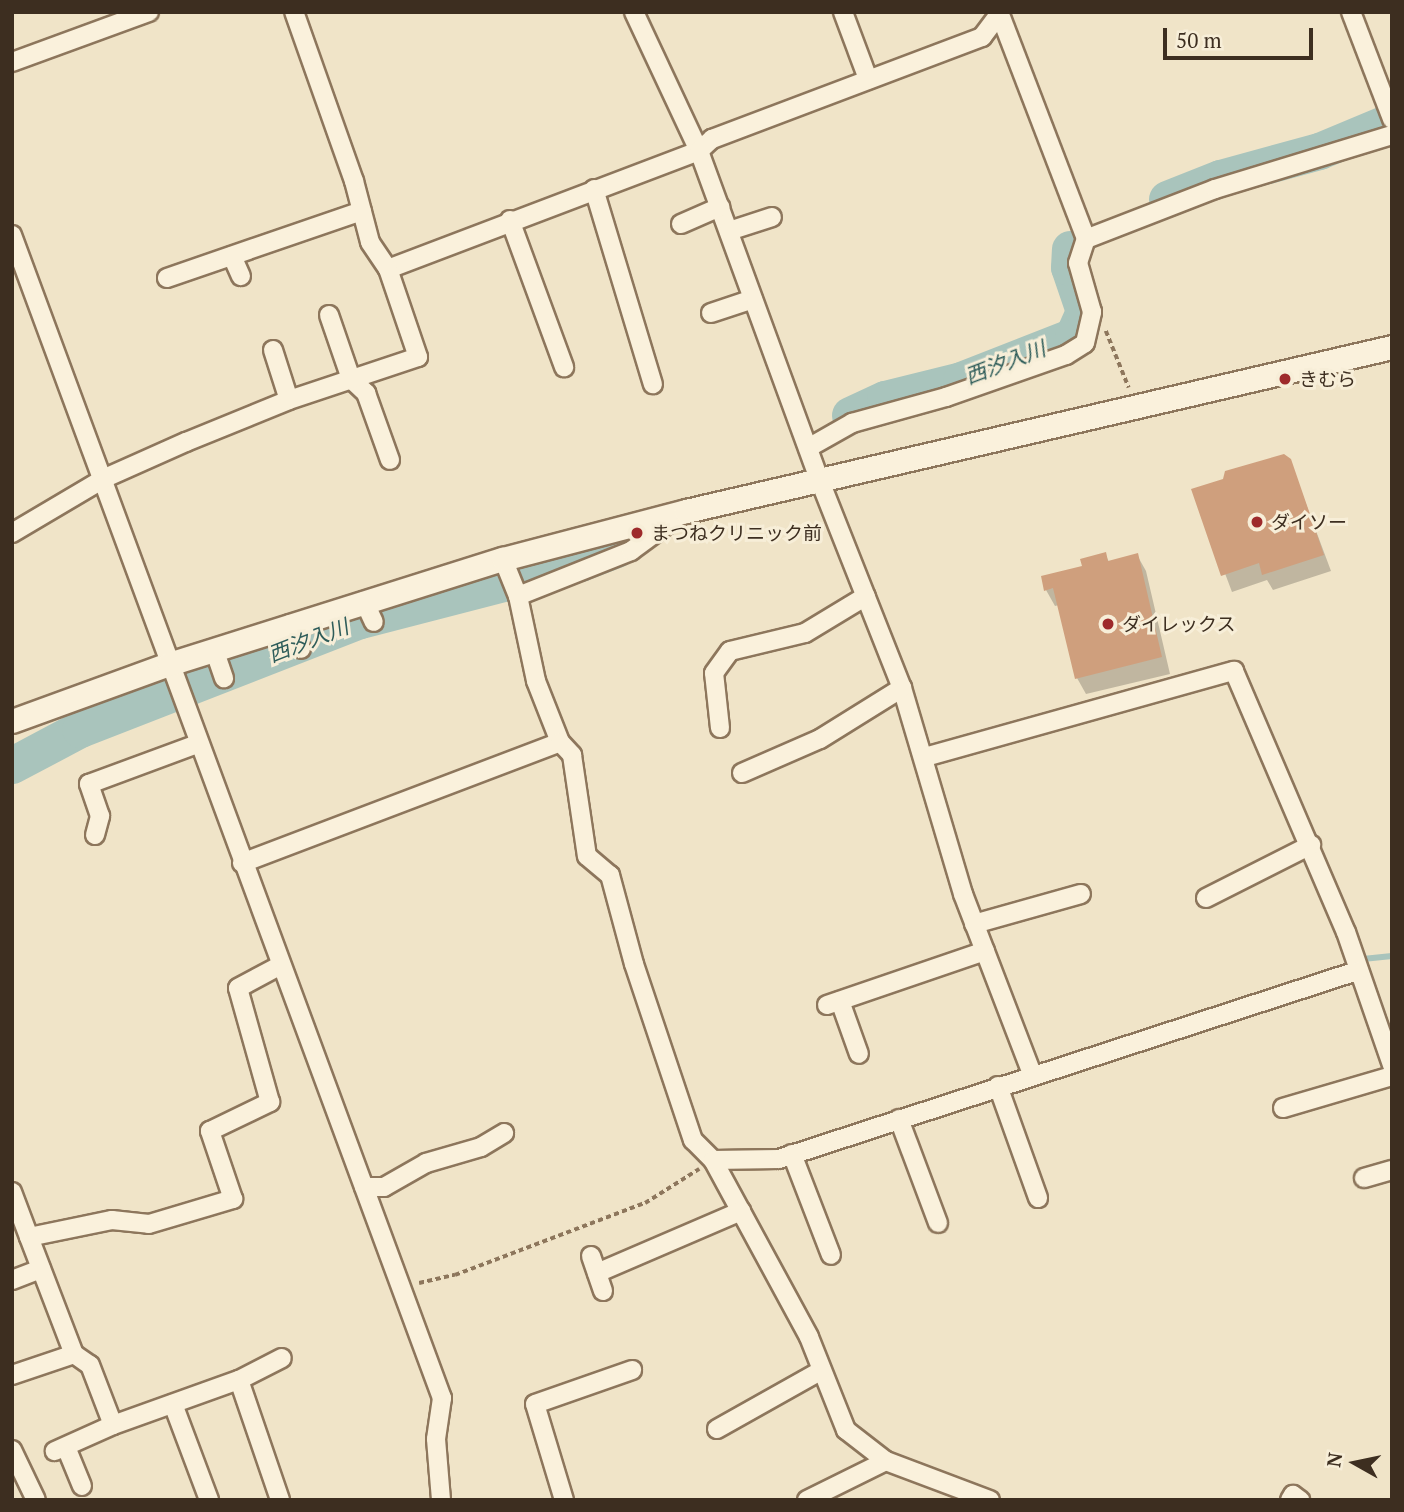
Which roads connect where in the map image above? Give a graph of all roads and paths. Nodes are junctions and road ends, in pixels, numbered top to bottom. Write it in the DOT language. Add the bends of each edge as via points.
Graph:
graph roads {
  1 [pos="149,12"];
  2 [pos="294,12"];
  3 [pos="634,12"];
  4 [pos="843,12"];
  5 [pos="1000,12"];
  6 [pos="1351,12"];
  7 [pos="12,62"];
  8 [pos="868,79"];
  9 [pos="1392,120"];
  10 [pos="1392,135"];
  11 [pos="699,151"];
  12 [pos="594,189"];
  13 [pos="720,207"];
  14 [pos="362,211"];
  15 [pos="772,217"];
  16 [pos="510,220"];
  17 [pos="681,224"];
  18 [pos="729,231"];
  19 [pos="12,235"];
  20 [pos="1086,239"];
  21 [pos="232,256"];
  22 [pos="388,270"];
  23 [pos="241,276"];
  24 [pos="167,278"];
  25 [pos="754,299"];
  26 [pos="711,313"];
  27 [pos="329,315"];
  28 [pos="1092,324"];
  29 [pos="1392,347"];
  30 [pos="274,350"];
  31 [pos="564,367"];
  32 [pos="352,379"];
  33 [pos="653,384"];
  34 [pos="289,400"];
  35 [pos="1137,409"];
  36 [pos="808,448"];
  37 [pos="390,460"];
  38 [pos="105,478"];
  39 [pos="820,481"];
  40 [pos="686,511"];
  41 [pos="12,533"];
  42 [pos="505,564"];
  43 [pos="516,592"];
  44 [pos="866,596"];
  45 [pos="175,681"];
  46 [pos="902,688"];
  47 [pos="12,721"];
  48 [pos="720,728"];
  49 [pos="560,742"];
  50 [pos="197,744"];
  51 [pos="925,757"];
  52 [pos="743,773"];
  53 [pos="95,835"];
  54 [pos="1311,845"];
  55 [pos="242,863"];
  56 [pos="1081,894"];
  57 [pos="1206,898"];
  58 [pos="974,924"];
  59 [pos="985,951"];
  60 [pos="281,965"];
  61 [pos="1357,971"];
  62 [pos="859,1054"];
  63 [pos="1392,1065"];
  64 [pos="1033,1076"];
  65 [pos="1392,1076"];
  66 [pos="998,1086"];
  67 [pos="1283,1108"];
  68 [pos="899,1119"];
  69 [pos="504,1133"];
  70 [pos="792,1154"];
  71 [pos="713,1160"];
  72 [pos="1392,1170"];
  73 [pos="1364,1178"];
  74 [pos="364,1187"];
  75 [pos="12,1192"];
  76 [pos="1038,1198"];
  77 [pos="741,1211"];
  78 [pos="938,1223"];
  79 [pos="29,1237"];
  80 [pos="831,1255"];
  81 [pos="41,1269"];
  82 [pos="12,1280"];
  83 [pos="398,1287"];
  84 [pos="603,1291"];
  85 [pos="74,1354"];
  86 [pos="282,1358"];
  87 [pos="632,1370"];
  88 [pos="822,1370"];
  89 [pos="12,1376"];
  90 [pos="239,1380"];
  91 [pos="173,1404"];
  92 [pos="113,1425"];
  93 [pos="717,1429"];
  94 [pos="12,1450"];
  95 [pos="886,1461"];
  96 [pos="82,1486"];
  97 [pos="36,1500"];
  98 [pos="209,1500"];
  99 [pos="281,1500"];
  100 [pos="441,1500"];
  101 [pos="565,1500"];
  102 [pos="807,1500"];
  103 [pos="990,1500"];
  104 [pos="1290,1500"];
  105 [pos="1300,1500"];
  1 -- 7 [label="street"];
  2 -- 14 [label="street"];
  3 -- 11 [label="street"];
  4 -- 8 [label="street"];
  5 -- 8 [label="street" via="982,37"];
  5 -- 20 [label="street"];
  6 -- 9 [label="street"];
  8 -- 11 [label="street" via="712,139"];
  10 -- 20 [label="street" via="1215,189"];
  11 -- 12 [label="street"];
  11 -- 13 [label="street"];
  12 -- 16 [label="street"];
  12 -- 33 [label="street"];
  13 -- 17 [label="street"];
  13 -- 18 [label="street"];
  14 -- 21 [label="street"];
  14 -- 22 [label="street" via="370,242"];
  15 -- 18 [label="street"];
  16 -- 22 [label="street"];
  16 -- 31 [label="street"];
  18 -- 25 [label="street"];
  19 -- 38 [label="street"];
  20 -- 28 [label="street" via="1078,263"];
  21 -- 23 [label="street"];
  21 -- 24 [label="street"];
  22 -- 32 [label="street" via="418,357"];
  25 -- 26 [label="street"];
  25 -- 36 [label="street"];
  27 -- 32 [label="street"];
  28 -- 35 [label="path" via="1108,332"];
  28 -- 36 [label="street" via="1085,343 1066,355 852,423"];
  29 -- 35 [label="street"];
  30 -- 34 [label="street"];
  32 -- 34 [label="street"];
  32 -- 37 [label="street" via="366,393"];
  34 -- 38 [label="street"];
  35 -- 39 [label="street"];
  36 -- 39 [label="street"];
  38 -- 41 [label="street"];
  38 -- 45 [label="street"];
  39 -- 40 [label="street"];
  39 -- 44 [label="street"];
  40 -- 42 [label="street"];
  40 -- 43 [label="street" via="631,551"];
  42 -- 43 [label="street"];
  42 -- 45 [label="street"];
  43 -- 49 [label="street" via="536,681"];
  44 -- 46 [label="street"];
  44 -- 48 [label="street" via="805,633 730,651 714,673"];
  45 -- 47 [label="street"];
  45 -- 50 [label="street"];
  46 -- 51 [label="street"];
  46 -- 52 [label="street" via="820,739"];
  49 -- 55 [label="street"];
  49 -- 71 [label="street" via="572,755 587,856 610,875 634,964 694,1140"];
  50 -- 53 [label="street" via="89,784 100,816"];
  50 -- 55 [label="street"];
  51 -- 54 [label="street" via="1234,671"];
  51 -- 58 [label="street"];
  54 -- 57 [label="street"];
  54 -- 61 [label="street"];
  55 -- 60 [label="street"];
  56 -- 58 [label="street"];
  58 -- 59 [label="street"];
  59 -- 62 [label="street" via="833,1003"];
  59 -- 64 [label="street"];
  60 -- 74 [label="street"];
  60 -- 79 [label="street" via="238,988 270,1102 210,1131 233,1199 149,1224 112,1220"];
  61 -- 63 [label="street"];
  61 -- 64 [label="street"];
  64 -- 66 [label="street"];
  65 -- 67 [label="street"];
  66 -- 68 [label="street"];
  66 -- 76 [label="street"];
  68 -- 70 [label="street"];
  68 -- 78 [label="street"];
  69 -- 74 [label="street" via="481,1147 426,1163 384,1187"];
  70 -- 71 [label="street"];
  70 -- 80 [label="street"];
  71 -- 77 [label="street"];
  71 -- 83 [label="path" via="645,1203 455,1275"];
  72 -- 73 [label="street"];
  74 -- 83 [label="street"];
  75 -- 79 [label="street"];
  77 -- 84 [label="street" via="594,1264"];
  77 -- 88 [label="street"];
  79 -- 81 [label="street"];
  81 -- 82 [label="street"];
  81 -- 85 [label="street"];
  83 -- 100 [label="street" via="442,1398 436,1438"];
  85 -- 89 [label="street"];
  85 -- 92 [label="street" via="90,1365"];
  86 -- 90 [label="street"];
  87 -- 101 [label="street" via="535,1404"];
  88 -- 93 [label="street"];
  88 -- 95 [label="street" via="846,1430"];
  90 -- 91 [label="street"];
  90 -- 99 [label="street"];
  91 -- 92 [label="street"];
  91 -- 98 [label="street"];
  92 -- 96 [label="street" via="61,1449"];
  94 -- 97 [label="street"];
  95 -- 102 [label="street"];
  95 -- 103 [label="street"];
  104 -- 105 [label="street" via="1293,1495"];
}
